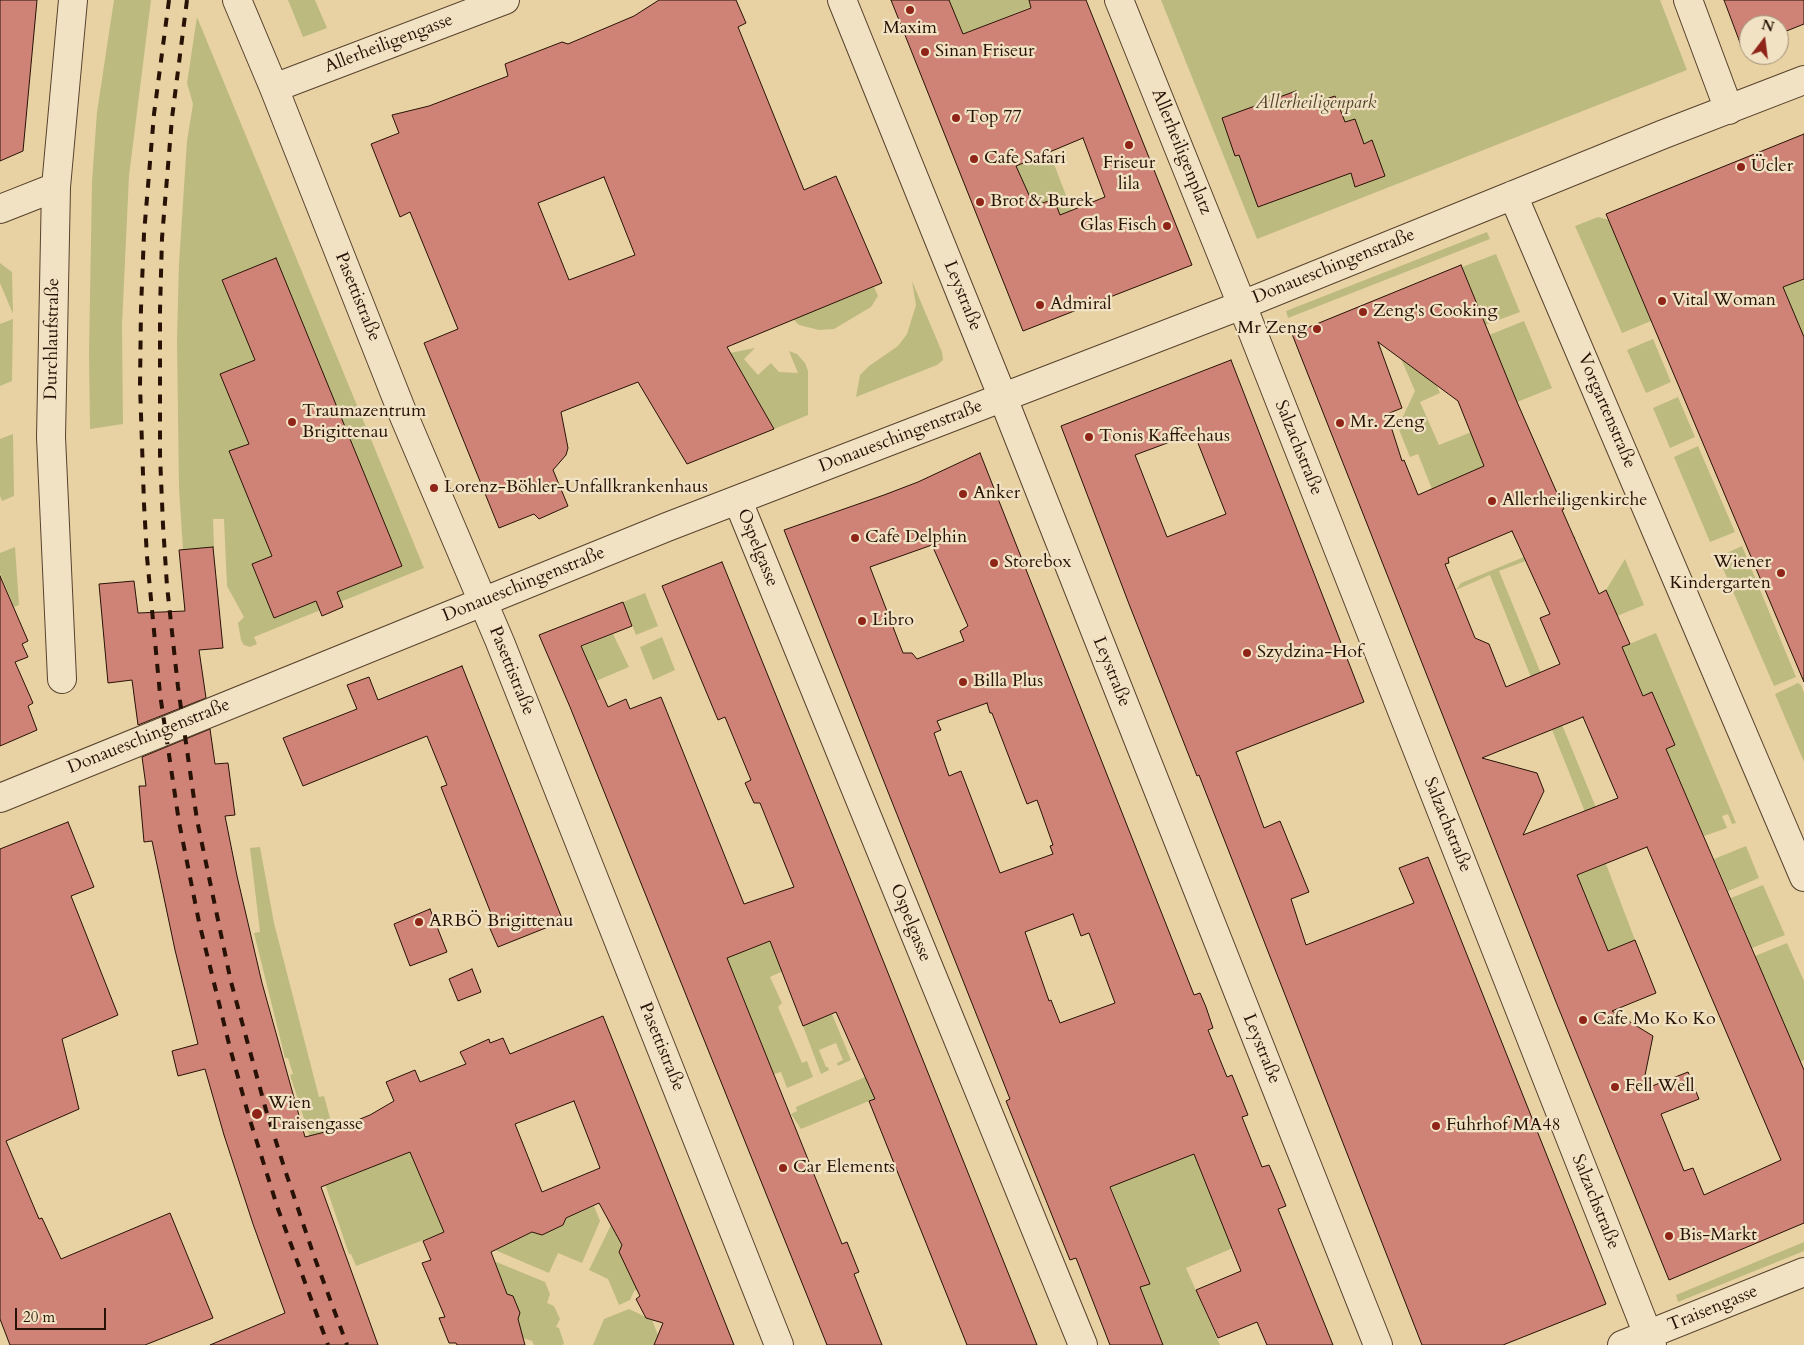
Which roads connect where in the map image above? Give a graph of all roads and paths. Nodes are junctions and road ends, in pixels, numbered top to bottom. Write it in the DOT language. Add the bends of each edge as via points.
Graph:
graph roads {
  1 [pos="73,0"];
  2 [pos="237,0"];
  3 [pos="505,0"];
  4 [pos="842,0"];
  5 [pos="1120,0"];
  6 [pos="1688,0"];
  7 [pos="1804,80"];
  8 [pos="274,88"];
  9 [pos="1729,110"];
  10 [pos="56,187"];
  11 [pos="1514,195"];
  12 [pos="0,209"];
  13 [pos="1242,305"];
  14 [pos="1003,398"];
  15 [pos="738,501"];
  16 [pos="483,602"];
  17 [pos="62,679"];
  18 [pos="0,798"];
  19 [pos="1804,877"];
  20 [pos="1804,1272"];
  21 [pos="1650,1340"];
  22 [pos="780,1345"];
  23 [pos="1083,1345"];
  24 [pos="1378,1345"];
  25 [pos="1622,1345"];
  1 -- 10 [label="street, Durchlaufstraße"];
  2 -- 8 [label="street, Pasettistraße"];
  3 -- 8 [label="street, Allerheiligengasse"];
  4 -- 14 [label="street, Leystraße"];
  5 -- 13 [label="street, Allerheiligenplatz"];
  6 -- 9 [label="street"];
  7 -- 9 [label="street, Donaueschingenstraße"];
  8 -- 16 [label="street, Pasettistraße" via="403,414"];
  9 -- 11 [label="street, Donaueschingenstraße"];
  10 -- 12 [label="street"];
  10 -- 17 [label="street, Durchlaufstraße" via="51,436"];
  11 -- 13 [label="street, Donaueschingenstraße"];
  11 -- 19 [label="street, Vorgartenstraße"];
  13 -- 14 [label="street, Donaueschingenstraße"];
  13 -- 21 [label="street, Salzachstraße"];
  14 -- 15 [label="street, Donaueschingenstraße"];
  14 -- 24 [label="street, Leystraße"];
  15 -- 16 [label="street, Donaueschingenstraße"];
  15 -- 23 [label="street, Ospelgasse"];
  16 -- 18 [label="street, Donaueschingenstraße"];
  16 -- 22 [label="street, Pasettistraße"];
  20 -- 21 [label="street, Traisengasse"];
  21 -- 25 [label="street, Traisengasse"];
}
